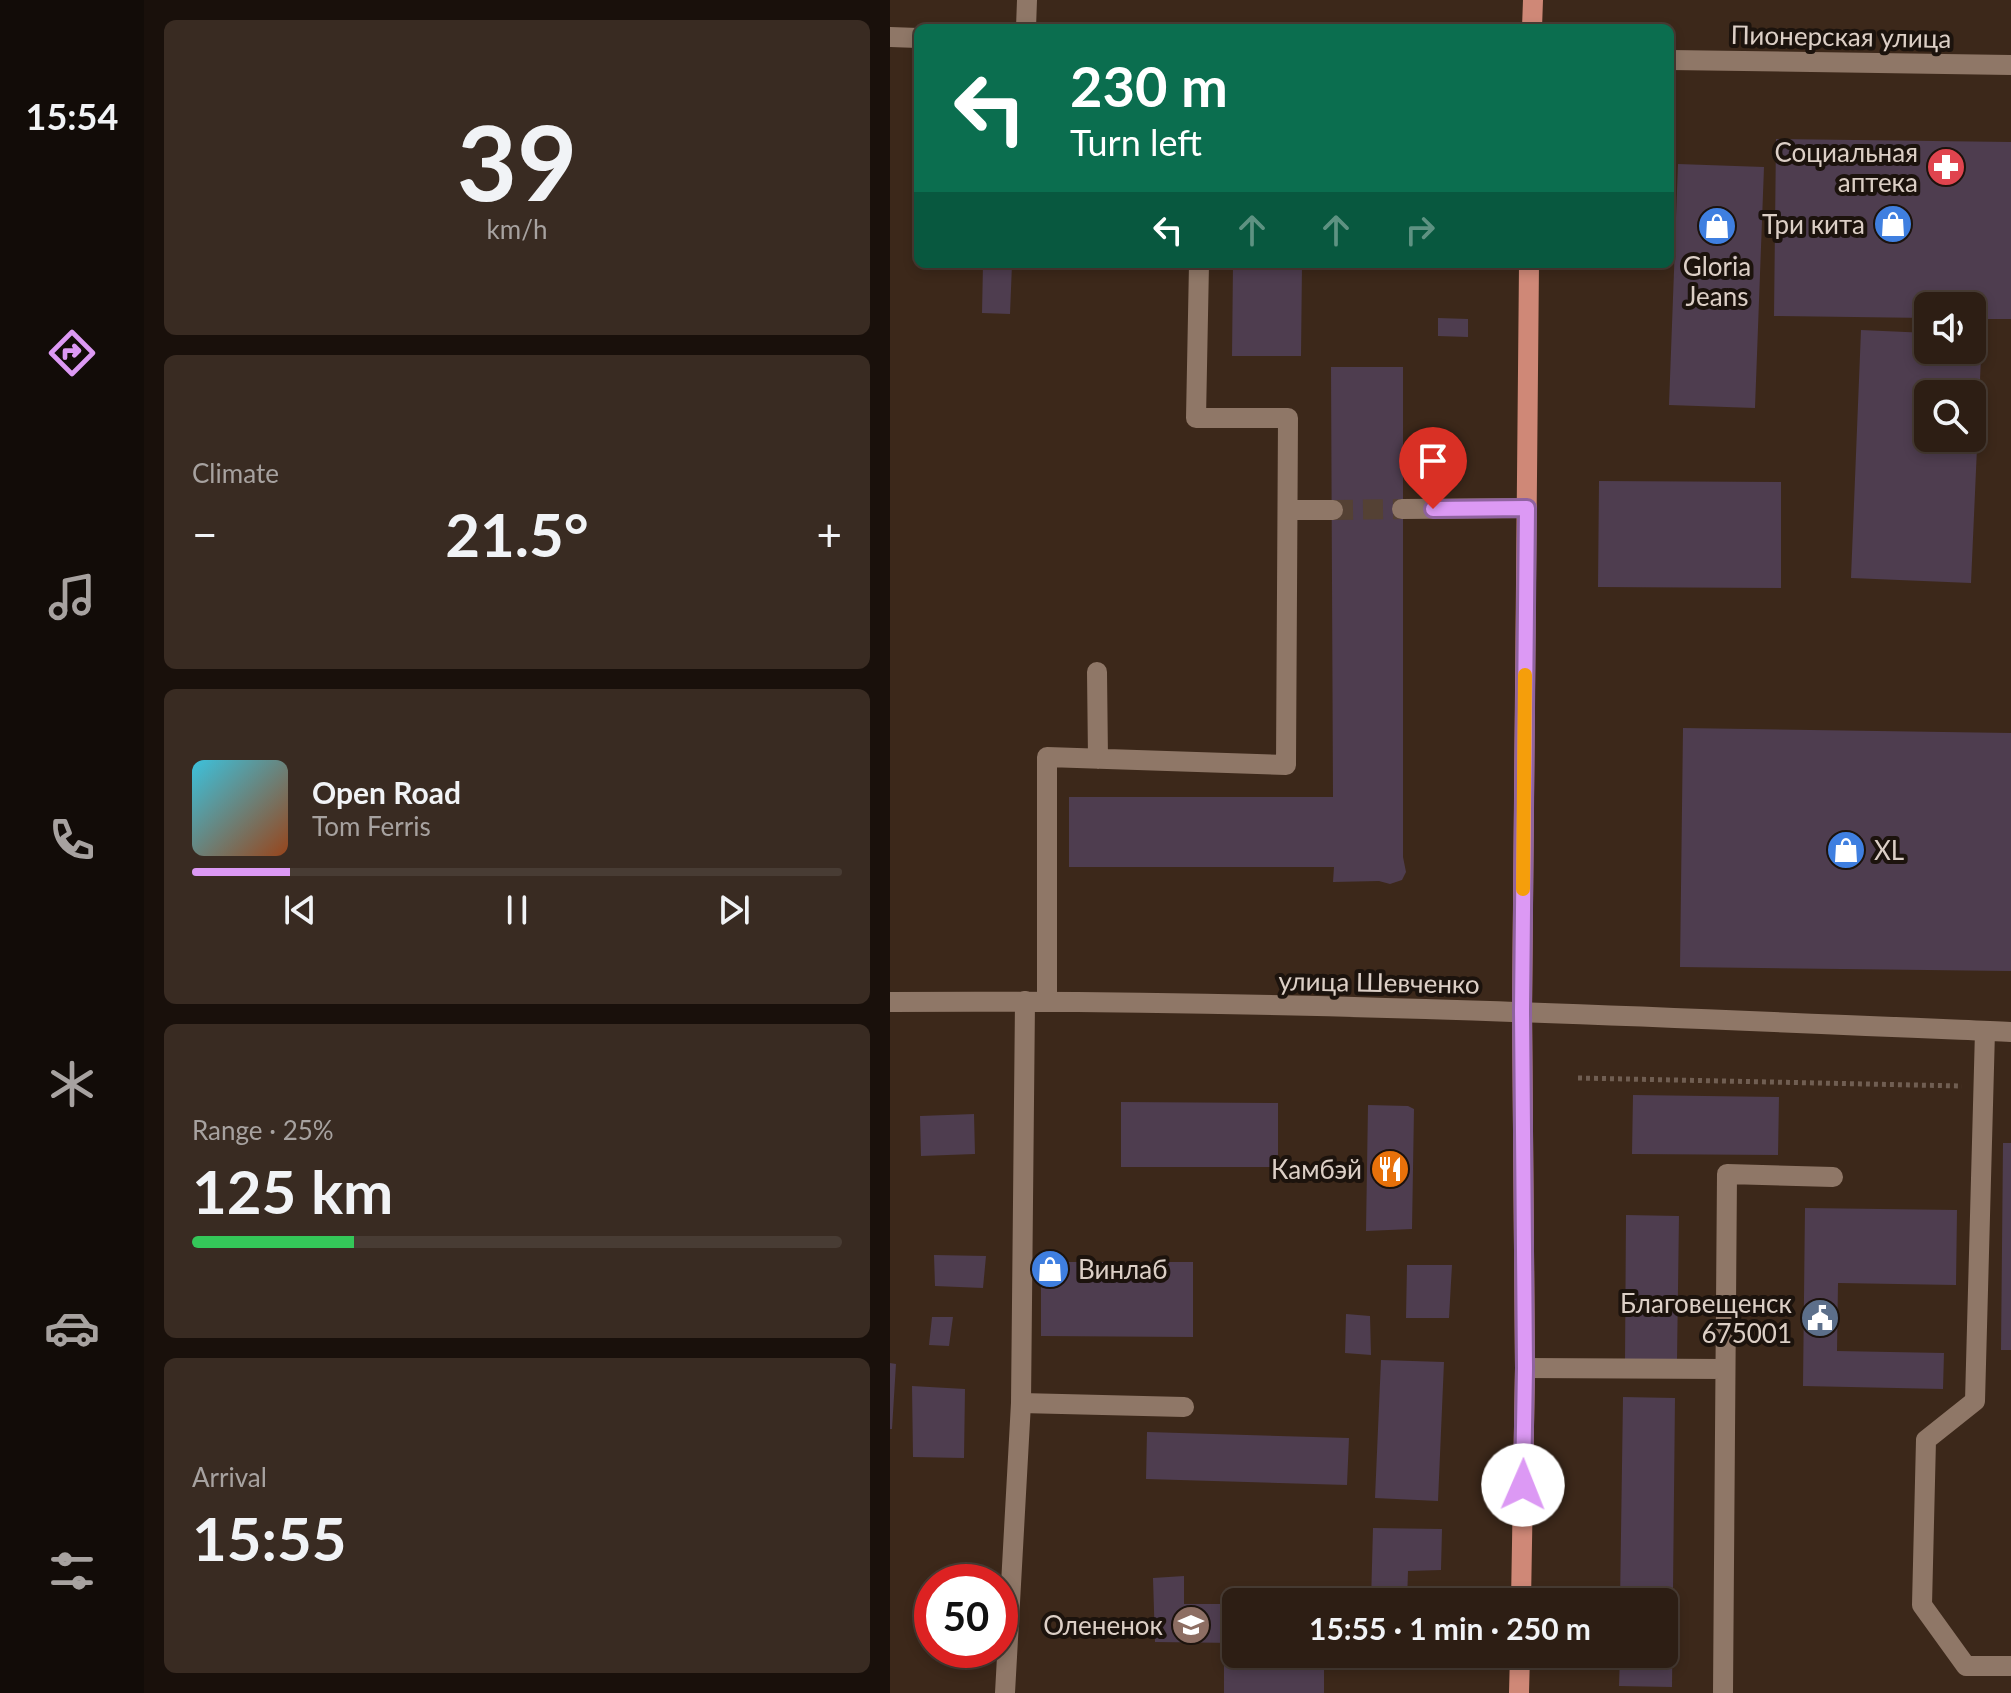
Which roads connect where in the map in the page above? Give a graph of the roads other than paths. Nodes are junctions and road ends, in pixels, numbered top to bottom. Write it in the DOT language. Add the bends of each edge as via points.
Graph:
graph roads {
  1 [pos="1027,0"];
  2 [pos="1533,0"];
  3 [pos="1026,24"];
  4 [pos="1532,24"];
  5 [pos="890,37"];
  6 [pos="914,38"];
  7 [pos="1674,60"];
  8 [pos="2011,65"];
  9 [pos="1199,268"];
  10 [pos="1529,268"];
  11 [pos="1527,508"];
  12 [pos="1402,509"];
  13 [pos="1289,510"];
  14 [pos="1333,510"];
  15 [pos="1097,672"];
  16 [pos="1098,759"];
  17 [pos="1025,1001"];
  18 [pos="1047,1001"];
  19 [pos="890,1002"];
  20 [pos="1522,1011"];
  21 [pos="1985,1031"];
  22 [pos="2011,1032"];
  23 [pos="1833,1177"];
  24 [pos="1525,1368"];
  25 [pos="1725,1369"];
  26 [pos="1021,1403"];
  27 [pos="1184,1407"];
  28 [pos="1521,1588"];
  29 [pos="2011,1666"];
  30 [pos="1520,1668"];
  31 [pos="1005,1693"];
  32 [pos="1519,1693"];
  33 [pos="1723,1693"];
  1 -- 3 [label="street"];
  2 -- 4 [label="main road"];
  5 -- 6 [label="street"];
  7 -- 8 [label="street, Пионерская улица"];
  9 -- 13 [label="street" via="1196,418 1288,418"];
  10 -- 11 [label="main road"];
  11 -- 12 [label="street"];
  11 -- 20 [label="main road"];
  13 -- 14 [label="street"];
  13 -- 16 [label="street" via="1286,765"];
  15 -- 16 [label="street"];
  16 -- 18 [label="street" via="1047,757"];
  17 -- 18 [label="street, улица Шевченко"];
  17 -- 19 [label="street, улица Шевченко"];
  17 -- 26 [label="street"];
  18 -- 20 [label="street, улица Шевченко"];
  20 -- 21 [label="street, улица Шевченко"];
  20 -- 24 [label="main road"];
  21 -- 22 [label="street, улица Шевченко"];
  21 -- 29 [label="street" via="1975,1401 1926,1440 1922,1605 1966,1666"];
  23 -- 25 [label="street" via="1727,1174"];
  24 -- 25 [label="street"];
  24 -- 28 [label="main road"];
  25 -- 33 [label="street"];
  26 -- 27 [label="street"];
  26 -- 31 [label="street"];
  30 -- 32 [label="main road"];
}
